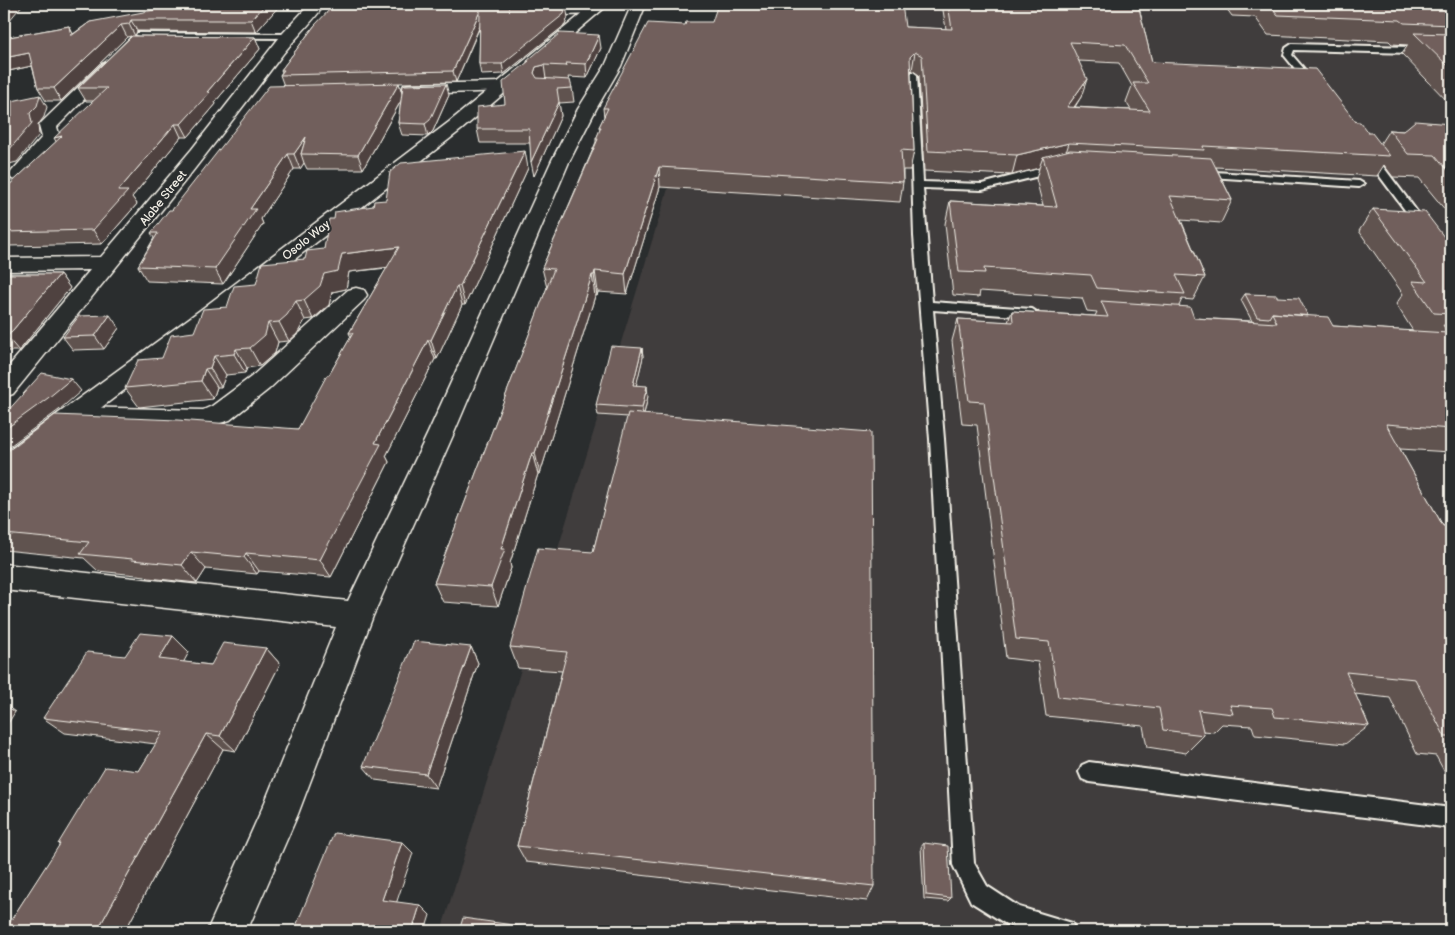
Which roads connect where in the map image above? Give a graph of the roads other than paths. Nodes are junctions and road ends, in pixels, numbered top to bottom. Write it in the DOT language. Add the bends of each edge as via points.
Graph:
graph roads {
  1 [pos="639,4"];
  2 [pos="597,8"];
  3 [pos="318,10"];
  4 [pos="514,12"];
  5 [pos="286,39"];
  6 [pos="135,40"];
  7 [pos="1451,50"];
  8 [pos="117,58"];
  9 [pos="913,75"];
  10 [pos="504,86"];
  11 [pos="395,90"];
  12 [pos="1320,93"];
  13 [pos="246,94"];
  14 [pos="266,94"];
  15 [pos="1362,147"];
  16 [pos="1070,168"];
  17 [pos="1192,174"];
  18 [pos="19,175"];
  19 [pos="1358,184"];
  20 [pos="918,185"];
  21 [pos="1428,232"];
  22 [pos="109,263"];
  23 [pos="4,264"];
  24 [pos="356,295"];
  25 [pos="926,306"];
  26 [pos="1047,314"];
  27 [pos="4,388"];
  28 [pos="73,416"];
  29 [pos="4,467"];
  30 [pos="4,577"];
  31 [pos="357,616"];
  32 [pos="1089,772"];
  33 [pos="1451,818"];
  34 [pos="227,931"];
  35 [pos="1064,931"];
  1 -- 31 [label="street" via="613,66 591,87 587,109 560,162"];
  2 -- 4 [label="street"];
  2 -- 10 [label="street, Osolo Way"];
  3 -- 5 [label="street, Alabe Street"];
  5 -- 6 [label="street"];
  5 -- 13 [label="street, Alabe Street"];
  7 -- 12 [label="lane" via="1292,47 1288,56"];
  8 -- 18 [label="street" via="48,126 51,137 46,146"];
  9 -- 20 [label="lane"];
  10 -- 11 [label="street"];
  10 -- 28 [label="street, Osolo Way"];
  13 -- 14 [label="street"];
  13 -- 22 [label="street, Alabe Street"];
  15 -- 21 [label="lane"];
  16 -- 20 [label="lane" via="1042,170 992,186"];
  17 -- 19 [label="lane"];
  20 -- 25 [label="lane"];
  22 -- 23 [label="street"];
  22 -- 27 [label="street, Alabe Street"];
  24 -- 28 [label="street" via="260,383 220,413 204,419"];
  25 -- 26 [label="lane"];
  25 -- 35 [label="lane" via="964,865 979,894 1014,916"];
  28 -- 29 [label="street, Osolo Way"];
  30 -- 31 [label="street"];
  31 -- 34 [label="street" via="279,814"];
  32 -- 33 [label="lane"];
}
